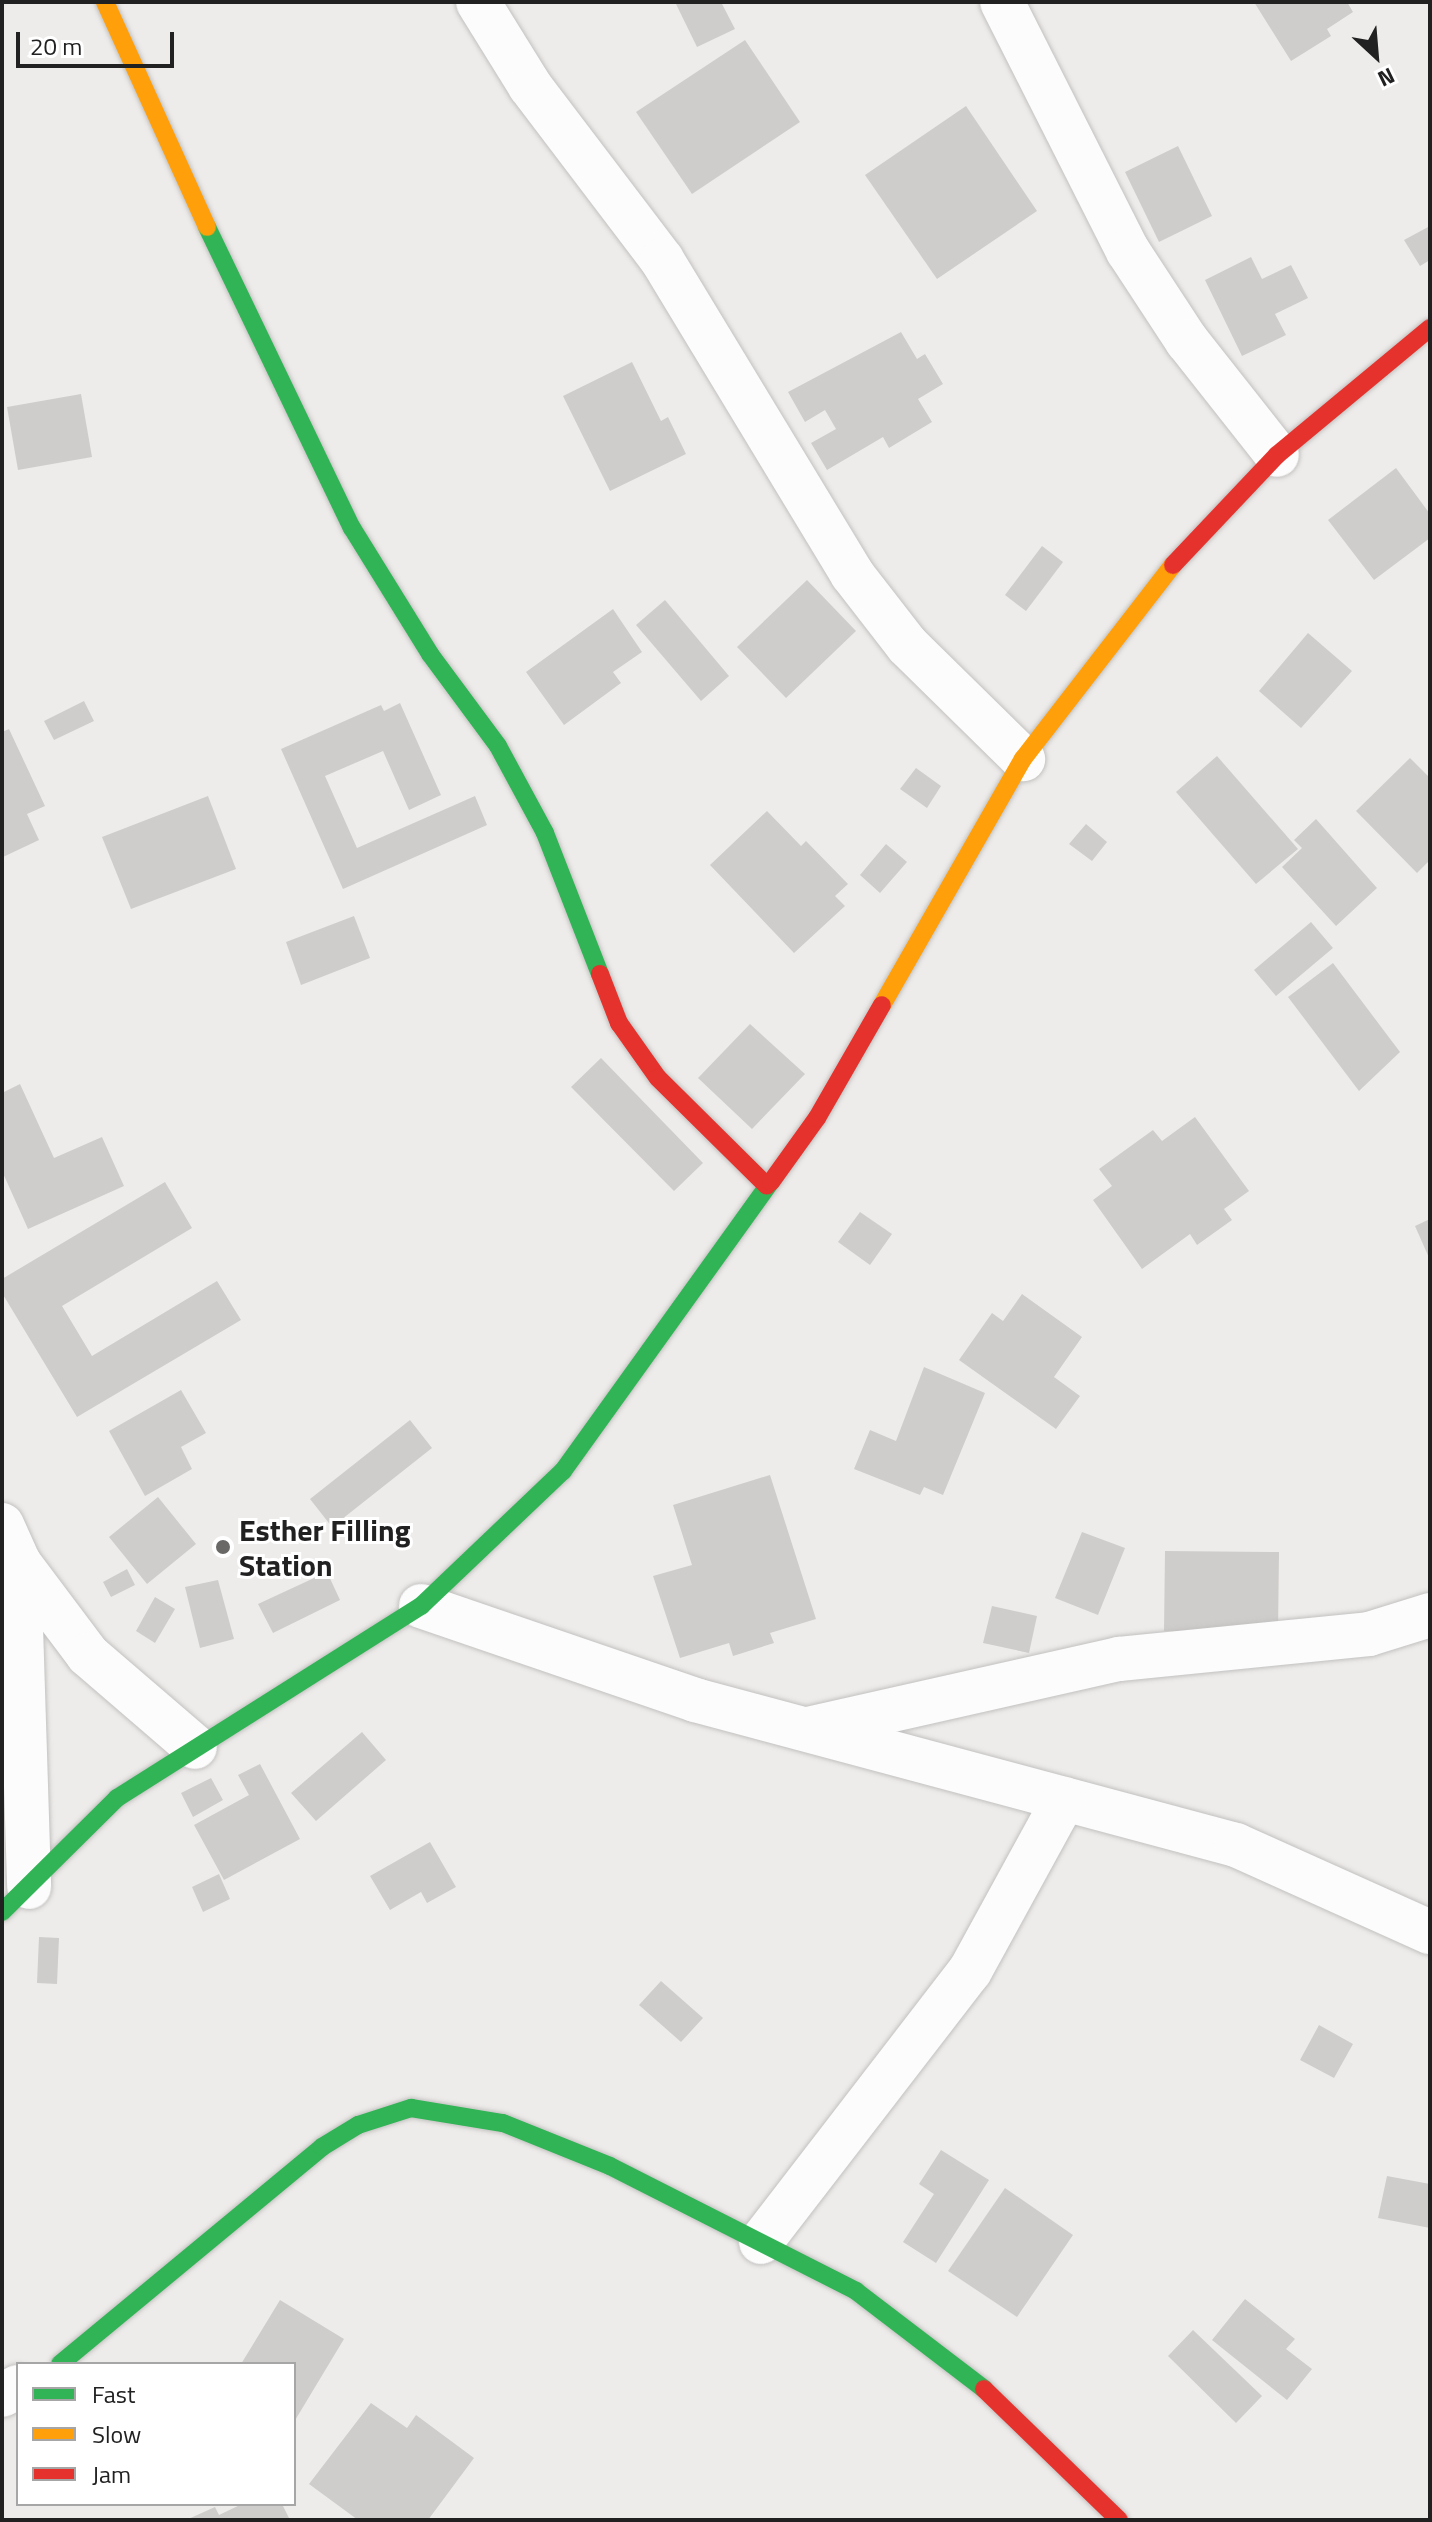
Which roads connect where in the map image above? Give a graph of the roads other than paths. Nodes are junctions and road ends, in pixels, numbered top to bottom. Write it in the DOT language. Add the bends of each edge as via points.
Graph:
graph roads {
  1 [pos="105,2"];
  2 [pos="478,2"];
  3 [pos="1002,2"];
  4 [pos="1430,328"];
  5 [pos="1277,455"];
  6 [pos="1023,759"];
  7 [pos="767,1186"];
  8 [pos="10,1544"];
  9 [pos="421,1606"];
  10 [pos="1430,1615"];
  11 [pos="804,1730"];
  12 [pos="195,1747"];
  13 [pos="1064,1799"];
  14 [pos="15,1899"];
  15 [pos="1430,1932"];
  16 [pos="761,2242"];
  17 [pos="62,2362"];
  18 [pos="1119,2520"];
  1 -- 7 [label="street" via="352,528 430,654 498,746 545,833 619,1023 658,1078"];
  2 -- 6 [label="street" via="530,86 662,260 852,574 907,645"];
  3 -- 5 [label="street" via="1128,251 1187,341"];
  4 -- 5 [label="street"];
  5 -- 6 [label="street" via="1163,577"];
  6 -- 7 [label="street" via="817,1118"];
  7 -- 9 [label="street" via="563,1471"];
  8 -- 12 [label="street" via="88,1655"];
  8 -- 14 [label="street"];
  9 -- 11 [label="street" via="695,1700"];
  9 -- 12 [label="street"];
  10 -- 11 [label="street" via="1369,1634 1119,1659"];
  11 -- 13 [label="street"];
  12 -- 14 [label="street" via="117,1798"];
  13 -- 15 [label="street" via="1236,1845"];
  13 -- 16 [label="street" via="970,1971"];
  16 -- 17 [label="street" via="708,2220 610,2166 503,2123 411,2108 358,2125 322,2147"];
  16 -- 18 [label="street" via="856,2291 998,2399"];
}
